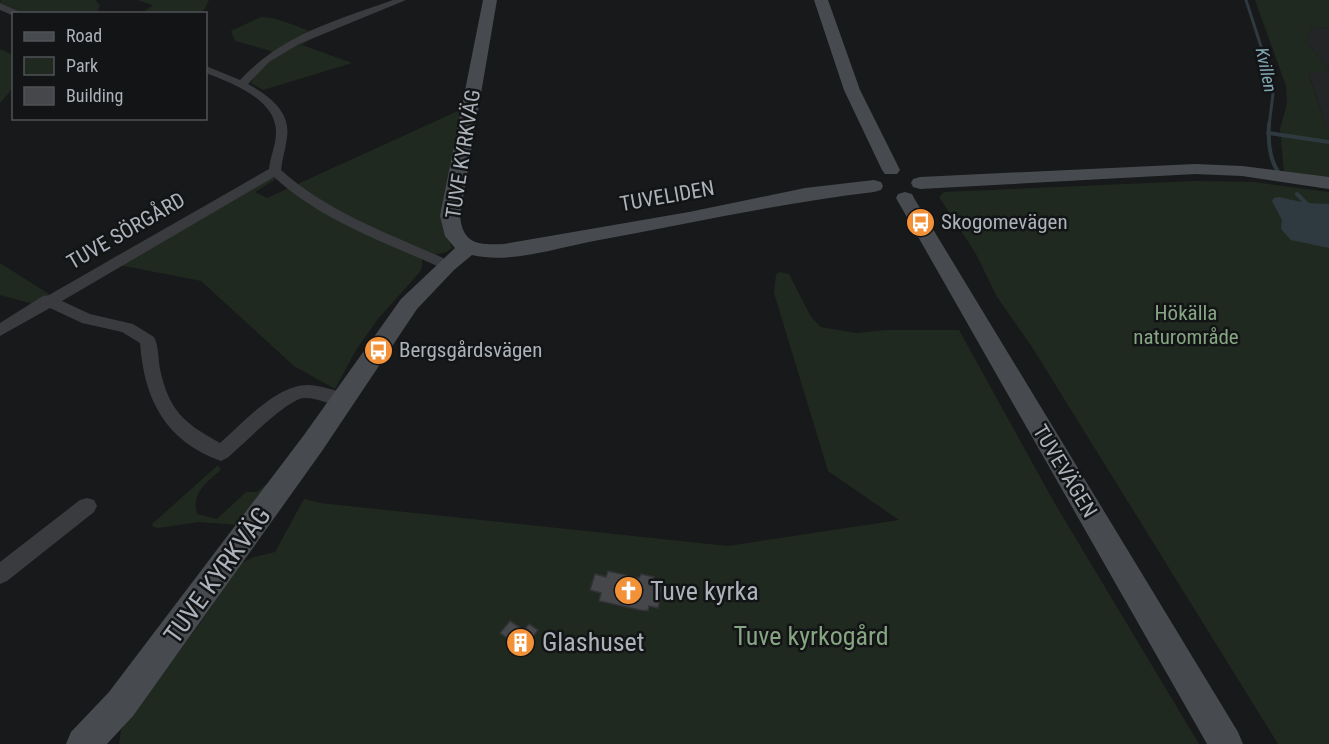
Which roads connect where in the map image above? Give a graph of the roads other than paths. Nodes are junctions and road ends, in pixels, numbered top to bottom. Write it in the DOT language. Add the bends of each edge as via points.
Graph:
graph roads {
  1 [pos="401,0"];
  2 [pos="490,0"];
  3 [pos="821,0"];
  4 [pos="207,69"];
  5 [pos="242,84"];
  6 [pos="891,170"];
  7 [pos="274,171"];
  8 [pos="1329,183"];
  9 [pos="874,186"];
  10 [pos="913,190"];
  11 [pos="469,247"];
  12 [pos="447,265"];
  13 [pos="48,300"];
  14 [pos="0,330"];
  15 [pos="344,400"];
  16 [pos="87,506"];
  17 [pos="0,574"];
  18 [pos="82,744"];
  19 [pos="1226,744"];
  1 -- 5 [label="street" via="326,28 280,52 259,65"];
  2 -- 11 [label="street, TUVE KYRKVÄG" via="450,216 453,234"];
  3 -- 6 [label="street" via="850,84"];
  4 -- 5 [label="street"];
  5 -- 7 [label="street" via="272,108 282,122"];
  6 -- 9 [label="street" via="875,175"];
  6 -- 10 [label="street" via="909,174"];
  7 -- 12 [label="street" via="327,209"];
  7 -- 13 [label="street, TUVE SÖRGÅRD"];
  8 -- 10 [label="street" via="1195,169"];
  9 -- 10 [label="street" via="887,195"];
  9 -- 11 [label="street, TUVELIDEN" via="805,194 504,251"];
  10 -- 19 [label="street, TUVEVÄGEN"];
  11 -- 12 [label="street, TUVE KYRKVÄG"];
  12 -- 15 [label="street, TUVE KYRKVÄG" via="409,304"];
  13 -- 14 [label="street, TUVE SÖRGÅRD"];
  13 -- 15 [label="street" via="85,318 140,333 148,341 155,383 172,420 221,453 287,396 307,390"];
  15 -- 18 [label="street, TUVE KYRKVÄG" via="121,705"];
  16 -- 17 [label="street"];
}
